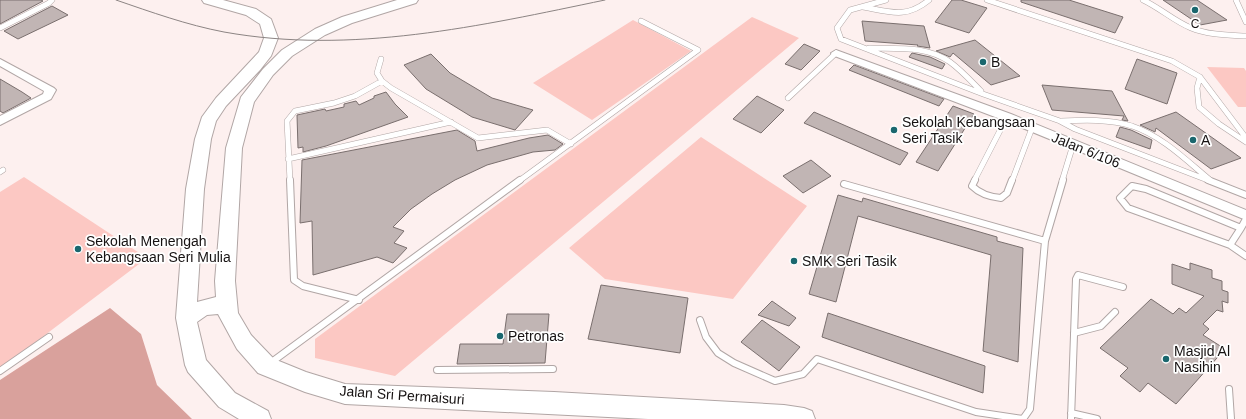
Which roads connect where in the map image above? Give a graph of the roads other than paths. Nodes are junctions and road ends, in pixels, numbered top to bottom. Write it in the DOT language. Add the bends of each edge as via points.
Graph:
graph roads {
  1 [pos="52,0"];
  2 [pos="209,0"];
  3 [pos="411,0"];
  4 [pos="886,0"];
  5 [pos="929,0"];
  6 [pos="987,0"];
  7 [pos="1143,0"];
  8 [pos="1236,0"];
  9 [pos="1240,6"];
  10 [pos="861,7"];
  11 [pos="1246,7"];
  12 [pos="641,21"];
  13 [pos="1246,22"];
  14 [pos="0,28"];
  15 [pos="1246,36"];
  16 [pos="861,47"];
  17 [pos="836,53"];
  18 [pos="381,59"];
  19 [pos="0,62"];
  20 [pos="1200,77"];
  21 [pos="382,81"];
  22 [pos="983,94"];
  23 [pos="788,98"];
  24 [pos="1007,117"];
  25 [pos="0,121"];
  26 [pos="1060,121"];
  27 [pos="451,122"];
  28 [pos="1032,128"];
  29 [pos="1246,138"];
  30 [pos="1246,142"];
  31 [pos="571,144"];
  32 [pos="1073,144"];
  33 [pos="288,159"];
  34 [pos="844,184"];
  35 [pos="1216,184"];
  36 [pos="1246,195"];
  37 [pos="1246,215"];
  38 [pos="1246,219"];
  39 [pos="1241,228"];
  40 [pos="1045,241"];
  41 [pos="1230,245"];
  42 [pos="1246,256"];
  43 [pos="1123,287"];
  44 [pos="359,300"];
  45 [pos="227,305"];
  46 [pos="1115,312"];
  47 [pos="186,318"];
  48 [pos="700,320"];
  49 [pos="1074,333"];
  50 [pos="49,337"];
  51 [pos="266,366"];
  52 [pos="553,369"];
  53 [pos="437,370"];
  54 [pos="0,371"];
  55 [pos="1229,389"];
  56 [pos="1071,416"];
  57 [pos="260,419"];
  58 [pos="804,419"];
  59 [pos="1097,419"];
  60 [pos="1231,419"];
  1 -- 14 [label="lane"];
  2 -- 47 [label="main road" via="251,12 266,22 272,38 266,53 221,102 208,121 195,189"];
  3 -- 45 [label="main road, Jalan Sri Permaisuri" via="347,20 320,32 287,53 268,72 246,101 234,148 224,281"];
  4 -- 10 [label="lane"];
  5 -- 10 [label="lane" via="918,9 899,13"];
  6 -- 20 [label="lane" via="1172,60"];
  7 -- 15 [label="lane" via="1154,4 1191,28 1211,34"];
  8 -- 9 [label="lane"];
  9 -- 11 [label="lane"];
  9 -- 13 [label="lane" via="1240,12"];
  10 -- 16 [label="lane" via="850,10 837,28 841,39"];
  12 -- 31 [label="lane" via="698,50"];
  16 -- 22 [label="lane"];
  16 -- 22 [label="lane" via="928,51 955,66"];
  17 -- 23 [label="lane"];
  17 -- 24 [label="street, Jalan 6/106"];
  18 -- 21 [label="lane" via="378,73"];
  19 -- 25 [label="street" via="50,90 47,96"];
  20 -- 29 [label="lane"];
  20 -- 30 [label="lane" via="1197,88 1199,107"];
  21 -- 27 [label="lane"];
  21 -- 33 [label="lane" via="341,101 294,111 287,121"];
  22 -- 26 [label="lane"];
  24 -- 28 [label="street, Jalan 6/106"];
  24 -- 28 [label="lane" via="972,186 976,190 1002,198 1007,193"];
  26 -- 35 [label="lane"];
  26 -- 35 [label="lane" via="1091,120 1131,126 1155,137"];
  27 -- 31 [label="lane" via="478,138 547,130"];
  27 -- 33 [label="lane"];
  28 -- 32 [label="street, Jalan 6/106"];
  31 -- 44 [label="lane"];
  32 -- 37 [label="street, Jalan 6/106"];
  32 -- 40 [label="lane"];
  33 -- 44 [label="lane" via="294,280 303,286"];
  34 -- 40 [label="lane"];
  35 -- 36 [label="lane"];
  38 -- 39 [label="lane"];
  39 -- 41 [label="lane"];
  39 -- 41 [label="lane" via="1146,189 1132,186 1120,198 1128,208"];
  40 -- 48 [label="lane" via="1030,409 1023,419 976,412 817,359 803,374 775,381 746,369 718,352 706,337"];
  41 -- 42 [label="lane"];
  43 -- 49 [label="lane" via="1078,274"];
  44 -- 51 [label="lane"];
  45 -- 47 [label="main road" via="206,306"];
  45 -- 51 [label="main road, Jalan Sri Permaisuri" via="228,314 244,342"];
  46 -- 49 [label="lane" via="1102,326"];
  47 -- 57 [label="main road" via="196,365 227,400"];
  49 -- 56 [label="lane"];
  50 -- 54 [label="lane"];
  51 -- 58 [label="main road, Jalan Sri Permaisuri" via="305,382 345,394 554,403"];
  52 -- 53 [label="lane"];
  55 -- 60 [label="lane"];
  56 -- 59 [label="lane"];
}
